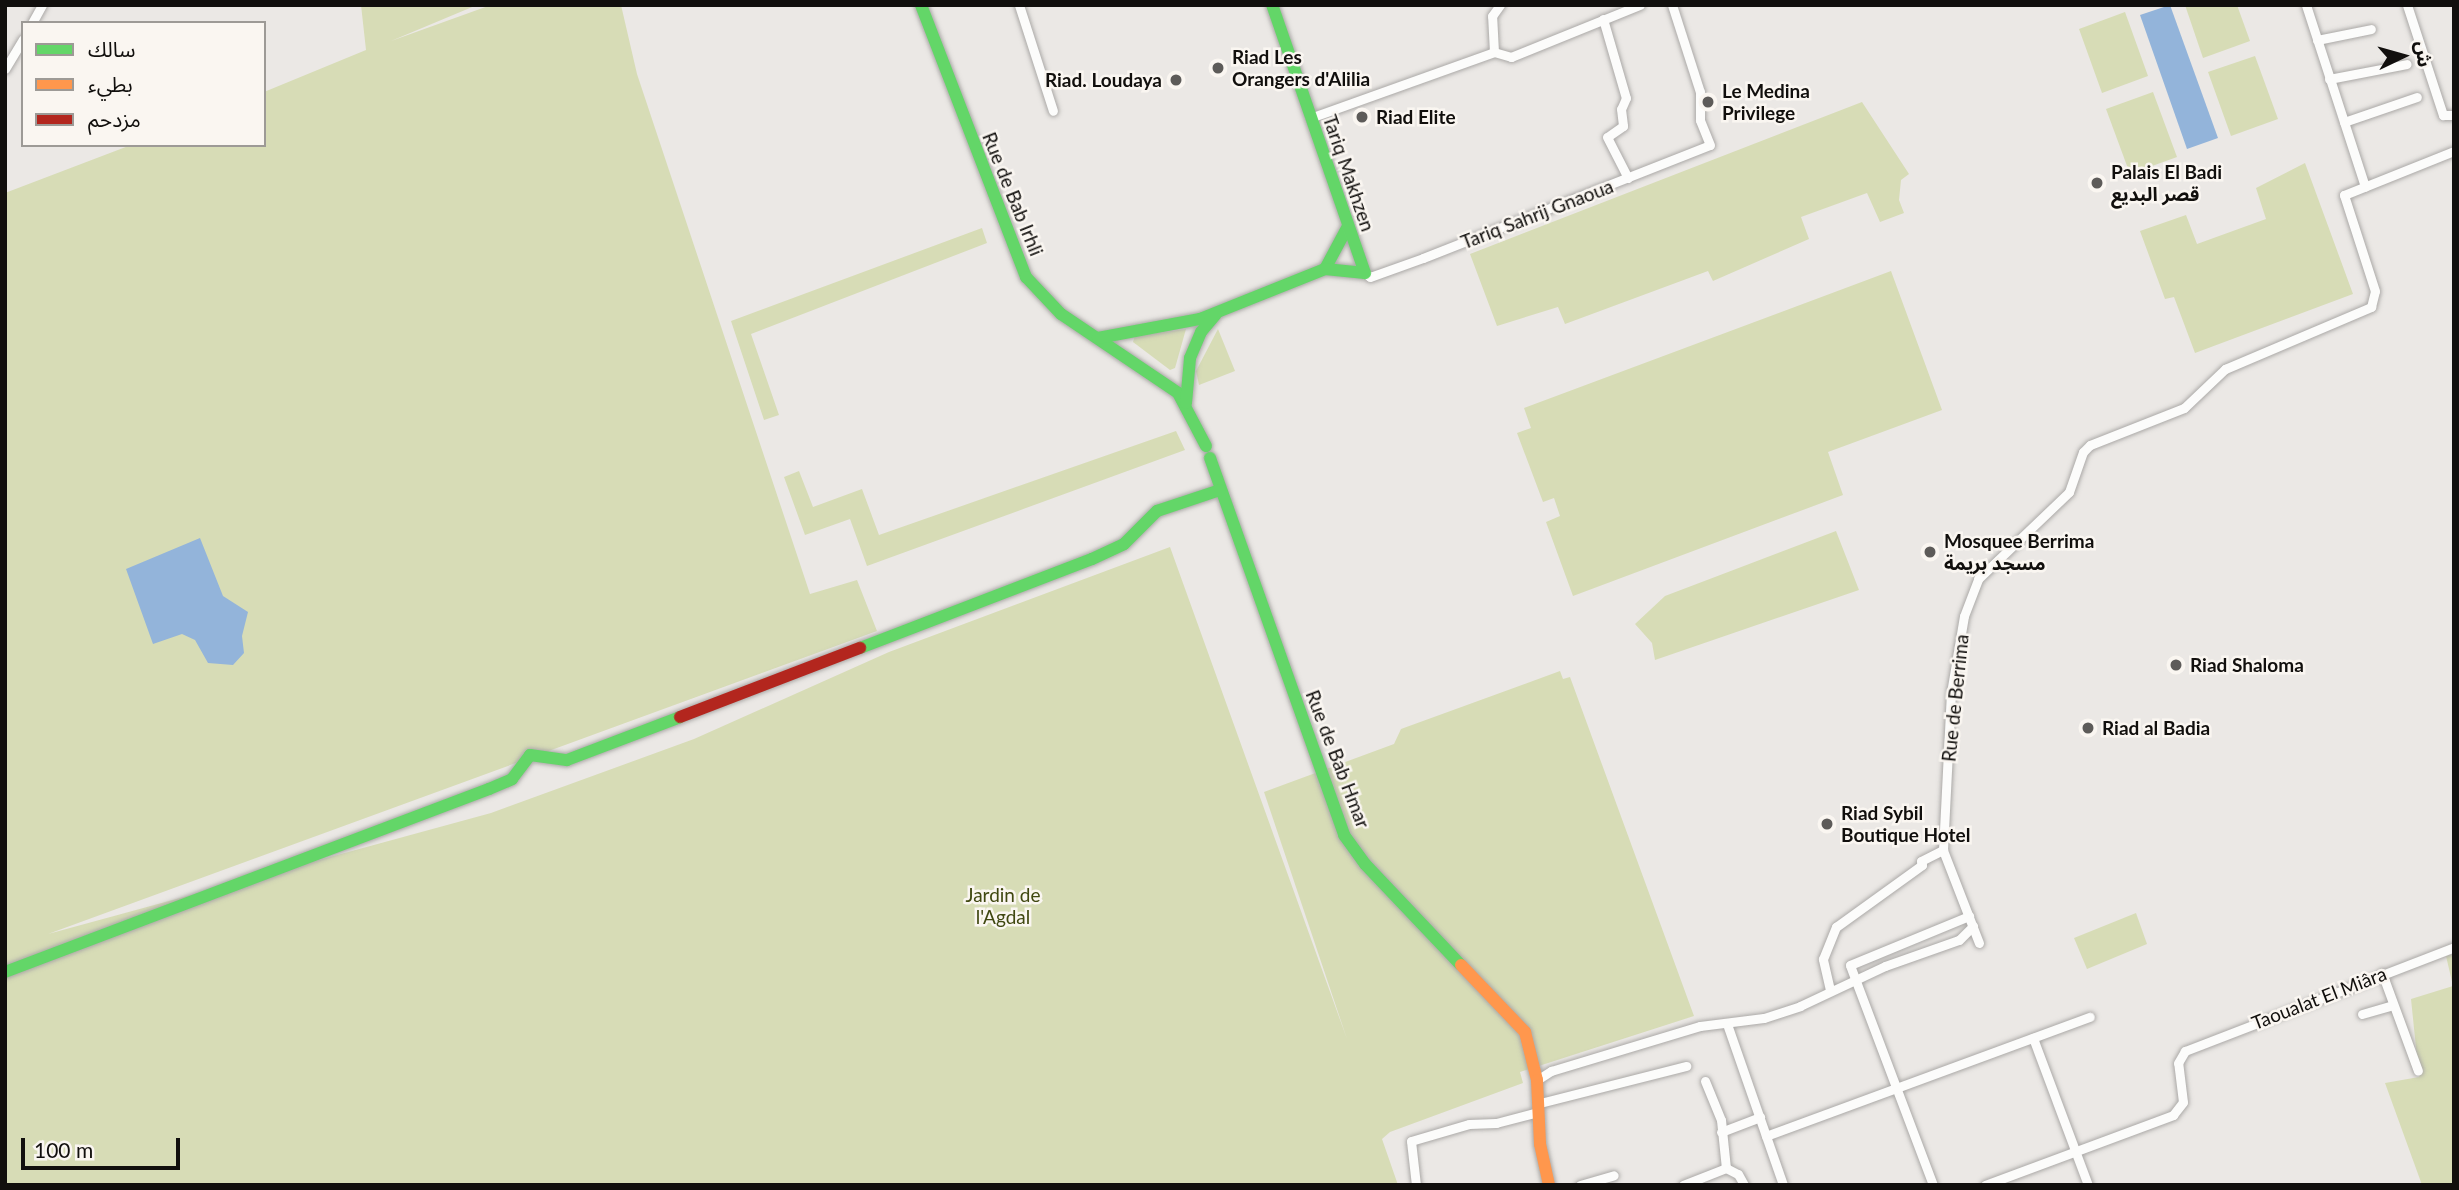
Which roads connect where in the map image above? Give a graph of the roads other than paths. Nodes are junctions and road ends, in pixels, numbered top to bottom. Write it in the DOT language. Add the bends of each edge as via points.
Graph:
graph roads {
  1 [pos="42,5"];
  2 [pos="921,5"];
  3 [pos="1272,5"];
  4 [pos="1487,5"];
  5 [pos="1500,5"];
  6 [pos="1640,5"];
  7 [pos="1672,5"];
  8 [pos="2306,5"];
  9 [pos="2407,5"];
  10 [pos="1021,6"];
  11 [pos="1492,16"];
  12 [pos="1603,19"];
  13 [pos="33,21"];
  14 [pos="2371,29"];
  15 [pos="2317,40"];
  16 [pos="21,42"];
  17 [pos="1494,52"];
  18 [pos="2407,64"];
  19 [pos="5,69"];
  20 [pos="2329,79"];
  21 [pos="2417,97"];
  22 [pos="1053,111"];
  23 [pos="2454,115"];
  24 [pos="1310,118"];
  25 [pos="2344,122"];
  26 [pos="2454,151"];
  27 [pos="1628,178"];
  28 [pos="2365,187"];
  29 [pos="1347,229"];
  30 [pos="1325,269"];
  31 [pos="1365,273"];
  32 [pos="1217,313"];
  33 [pos="1098,338"];
  34 [pos="1186,403"];
  35 [pos="1208,452"];
  36 [pos="1220,490"];
  37 [pos="1943,850"];
  38 [pos="1971,921"];
  39 [pos="1979,943"];
  40 [pos="2454,947"];
  41 [pos="6,971"];
  42 [pos="2382,972"];
  43 [pos="1857,978"];
  44 [pos="1830,990"];
  45 [pos="2393,1005"];
  46 [pos="2362,1014"];
  47 [pos="2090,1017"];
  48 [pos="1727,1024"];
  49 [pos="2033,1038"];
  50 [pos="1686,1066"];
  51 [pos="2418,1071"];
  52 [pos="1537,1080"];
  53 [pos="1705,1080"];
  54 [pos="1898,1087"];
  55 [pos="1539,1107"];
  56 [pos="1760,1117"];
  57 [pos="1721,1132"];
  58 [pos="1766,1136"];
  59 [pos="2076,1152"];
  60 [pos="1726,1168"];
  61 [pos="1614,1175"];
  62 [pos="1416,1185"];
  63 [pos="1549,1185"];
  64 [pos="1580,1185"];
  65 [pos="1683,1185"];
  66 [pos="1744,1185"];
  67 [pos="1783,1185"];
  68 [pos="1933,1185"];
  69 [pos="1985,1185"];
  70 [pos="2088,1185"];
  1 -- 13 [label="street"];
  2 -- 33 [label="street, Rue de Bab Irhli" via="1023,271 1049,304"];
  3 -- 24 [label="street, Tariq Makhzen"];
  4 -- 11 [label="street"];
  5 -- 11 [label="street"];
  6 -- 12 [label="street"];
  7 -- 27 [label="street, Tariq Sahrij Gnaoua" via="1700,92 1700,120 1710,145"];
  8 -- 15 [label="street"];
  9 -- 23 [label="street" via="2443,116"];
  10 -- 22 [label="street"];
  11 -- 17 [label="street"];
  12 -- 17 [label="street" via="1511,57"];
  12 -- 27 [label="street" via="1626,98 1621,109 1623,126 1607,137"];
  14 -- 15 [label="street"];
  15 -- 20 [label="street"];
  16 -- 19 [label="street"];
  17 -- 24 [label="street"];
  18 -- 20 [label="street"];
  20 -- 25 [label="street"];
  21 -- 25 [label="street"];
  24 -- 29 [label="street, Tariq Makhzen"];
  25 -- 28 [label="street"];
  26 -- 28 [label="street"];
  27 -- 31 [label="street, Tariq Sahrij Gnaoua" via="1380,274 1370,277"];
  28 -- 37 [label="street, Rue de Berrima" via="2344,195 2375,291 2374,304 2225,369 2184,408 2086,447 2069,492 1978,579 1964,616 1951,693"];
  29 -- 30 [label="street"];
  29 -- 31 [label="street, Tariq Makhzen"];
  30 -- 31 [label="street"];
  30 -- 32 [label="street"];
  32 -- 33 [label="street"];
  32 -- 34 [label="street" via="1200,332 1190,358"];
  33 -- 34 [label="street, Rue de Bab Irhli" via="1167,384"];
  34 -- 35 [label="street, Rue de Bab Irhli"];
  35 -- 36 [label="street, Rue de Bab Hmar"];
  36 -- 41 [label="street" via="1157,512 1124,544 1092,559 568,760 530,755 512,779 489,789"];
  36 -- 52 [label="street, Rue de Bab Hmar" via="1345,835 1365,864 1525,1032"];
  37 -- 38 [label="street, Rue de Berrima"];
  37 -- 44 [label="street" via="1921,861 1922,865 1836,927 1823,959"];
  38 -- 39 [label="street, Rue de Berrima"];
  38 -- 43 [label="street" via="1959,940"];
  38 -- 43 [label="street" via="1850,964"];
  40 -- 42 [label="street, Taoualat El Miâra"];
  42 -- 45 [label="street"];
  42 -- 59 [label="street, Taoualat El Miâra" via="2185,1051 2178,1063 2180,1108"];
  43 -- 44 [label="street"];
  43 -- 54 [label="street"];
  44 -- 48 [label="street" via="1764,1018"];
  45 -- 46 [label="street"];
  45 -- 51 [label="street"];
  47 -- 49 [label="street"];
  48 -- 52 [label="street" via="1700,1026 1551,1071"];
  48 -- 56 [label="street"];
  49 -- 54 [label="street"];
  49 -- 59 [label="street"];
  50 -- 55 [label="street"];
  52 -- 55 [label="street, Rue de Bab Hmar"];
  53 -- 57 [label="street" via="1719,1111"];
  54 -- 58 [label="street"];
  54 -- 68 [label="street"];
  55 -- 62 [label="street" via="1496,1123 1468,1124 1411,1141"];
  55 -- 63 [label="street, Rue de Bab Hmar"];
  56 -- 57 [label="street"];
  56 -- 58 [label="street"];
  57 -- 60 [label="street"];
  58 -- 67 [label="street"];
  59 -- 69 [label="street"];
  59 -- 70 [label="street"];
  60 -- 65 [label="street"];
  60 -- 66 [label="street" via="1738,1174"];
  61 -- 64 [label="street"];
}
